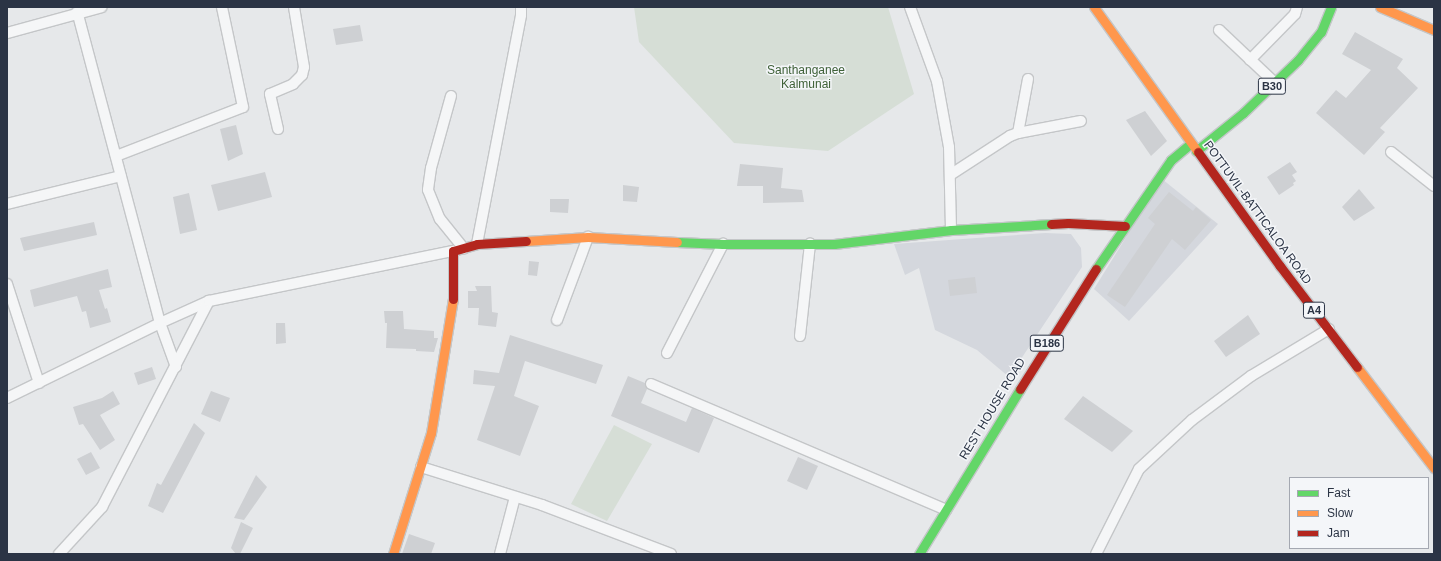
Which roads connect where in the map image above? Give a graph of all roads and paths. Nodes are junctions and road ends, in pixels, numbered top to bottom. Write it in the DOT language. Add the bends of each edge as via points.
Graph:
graph roads {
  1 [pos="102,7"];
  2 [pos="222,7"];
  3 [pos="294,7"];
  4 [pos="521,7"];
  5 [pos="910,7"];
  6 [pos="1094,7"];
  7 [pos="1297,7"];
  8 [pos="1331,7"];
  9 [pos="1380,7"];
  10 [pos="77,12"];
  11 [pos="1219,30"];
  12 [pos="1434,30"];
  13 [pos="7,33"];
  14 [pos="1250,60"];
  15 [pos="1028,80"];
  16 [pos="1275,83"];
  17 [pos="451,96"];
  18 [pos="1081,120"];
  19 [pos="278,129"];
  20 [pos="1018,133"];
  21 [pos="1194,147"];
  22 [pos="1390,152"];
  23 [pos="116,156"];
  24 [pos="950,174"];
  25 [pos="121,176"];
  26 [pos="1434,186"];
  27 [pos="7,204"];
  28 [pos="1125,226"];
  29 [pos="951,230"];
  30 [pos="588,237"];
  31 [pos="477,244"];
  32 [pos="723,244"];
  33 [pos="810,244"];
  34 [pos="458,250"];
  35 [pos="7,284"];
  36 [pos="209,301"];
  37 [pos="557,320"];
  38 [pos="160,323"];
  39 [pos="1329,329"];
  40 [pos="800,336"];
  41 [pos="667,353"];
  42 [pos="176,367"];
  43 [pos="38,383"];
  44 [pos="651,384"];
  45 [pos="7,398"];
  46 [pos="421,467"];
  47 [pos="1434,468"];
  48 [pos="516,497"];
  49 [pos="946,510"];
  50 [pos="59,554"];
  51 [pos="393,554"];
  52 [pos="500,554"];
  53 [pos="671,554"];
  54 [pos="919,554"];
  55 [pos="1096,554"];
  1 -- 10 [label="street"];
  2 -- 23 [label="street" via="243,107"];
  3 -- 19 [label="street" via="304,67 302,75 293,84 270,94"];
  4 -- 31 [label="street"];
  5 -- 24 [label="street" via="937,81 949,148"];
  6 -- 21 [label="main road, POTTUVIL-BATTICALOA ROAD / A4"];
  7 -- 14 [label="street" via="1295,14"];
  8 -- 16 [label="main road, B30" via="1327,20 1315,40"];
  9 -- 12 [label="main road"];
  10 -- 13 [label="street"];
  10 -- 23 [label="street"];
  11 -- 14 [label="street"];
  14 -- 16 [label="street"];
  15 -- 20 [label="street"];
  16 -- 21 [label="main road, B30" via="1244,113"];
  17 -- 34 [label="street" via="431,168 428,190 440,219"];
  18 -- 20 [label="street"];
  20 -- 24 [label="street"];
  21 -- 28 [label="main road, REST HOUSE ROAD / B186" via="1170,160"];
  21 -- 39 [label="main road, POTTUVIL-BATTICALOA ROAD / A4"];
  22 -- 26 [label="street"];
  23 -- 25 [label="street"];
  24 -- 29 [label="street"];
  25 -- 27 [label="street"];
  25 -- 38 [label="street"];
  28 -- 29 [label="main road" via="1068,223"];
  28 -- 49 [label="main road, REST HOUSE ROAD / B186" via="1043,350"];
  29 -- 33 [label="main road" via="834,244"];
  30 -- 31 [label="main road"];
  30 -- 32 [label="main road"];
  30 -- 37 [label="street"];
  31 -- 34 [label="main road"];
  32 -- 33 [label="main road"];
  32 -- 41 [label="street"];
  33 -- 40 [label="street"];
  34 -- 36 [label="street"];
  34 -- 46 [label="main road" via="447,342 431,433"];
  35 -- 43 [label="street"];
  36 -- 38 [label="street"];
  36 -- 42 [label="street"];
  38 -- 42 [label="street"];
  38 -- 43 [label="street"];
  39 -- 47 [label="main road, POTTUVIL-BATTICALOA ROAD / A4"];
  39 -- 55 [label="street" via="1239,385 1192,420 1139,469"];
  42 -- 50 [label="street" via="102,507"];
  43 -- 45 [label="street"];
  44 -- 49 [label="street"];
  46 -- 48 [label="street"];
  46 -- 51 [label="main road"];
  48 -- 52 [label="street"];
  48 -- 53 [label="street"];
  49 -- 54 [label="main road, REST HOUSE ROAD / B186"];
}
